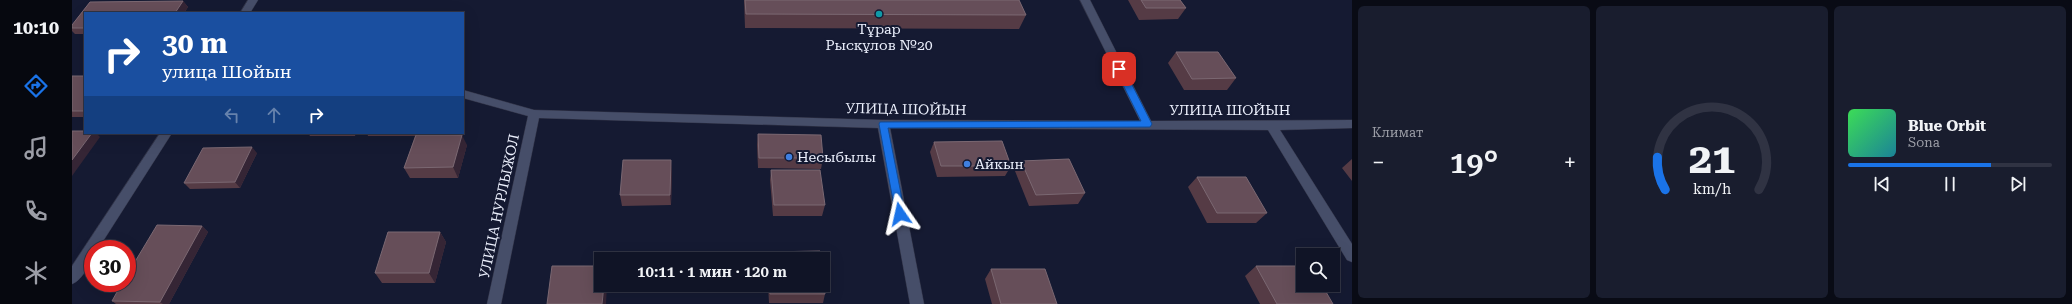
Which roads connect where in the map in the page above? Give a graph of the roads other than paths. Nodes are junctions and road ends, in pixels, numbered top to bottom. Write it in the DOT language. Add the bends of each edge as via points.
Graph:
graph roads {
  1 [pos="253,0"];
  2 [pos="1085,0"];
  3 [pos="246,12"];
  4 [pos="464,94"];
  5 [pos="534,114"];
  6 [pos="883,124"];
  7 [pos="1147,124"];
  8 [pos="1352,124"];
  9 [pos="1271,126"];
  10 [pos="165,134"];
  11 [pos="1352,256"];
  12 [pos="72,278"];
  13 [pos="494,304"];
  14 [pos="917,304"];
  1 -- 3 [label="street"];
  2 -- 7 [label="street"];
  4 -- 5 [label="street, УЛИЦА ШОЙЫН"];
  5 -- 6 [label="street, УЛИЦА ШОЙЫН"];
  5 -- 13 [label="street, УЛИЦА НУРЛЫЖОЛ"];
  6 -- 7 [label="street, УЛИЦА ШОЙЫН"];
  6 -- 14 [label="street"];
  7 -- 9 [label="street, УЛИЦА ШОЙЫН"];
  8 -- 9 [label="street, УЛИЦА ШОЙЫН"];
  9 -- 11 [label="street"];
  10 -- 12 [label="street"];
}
